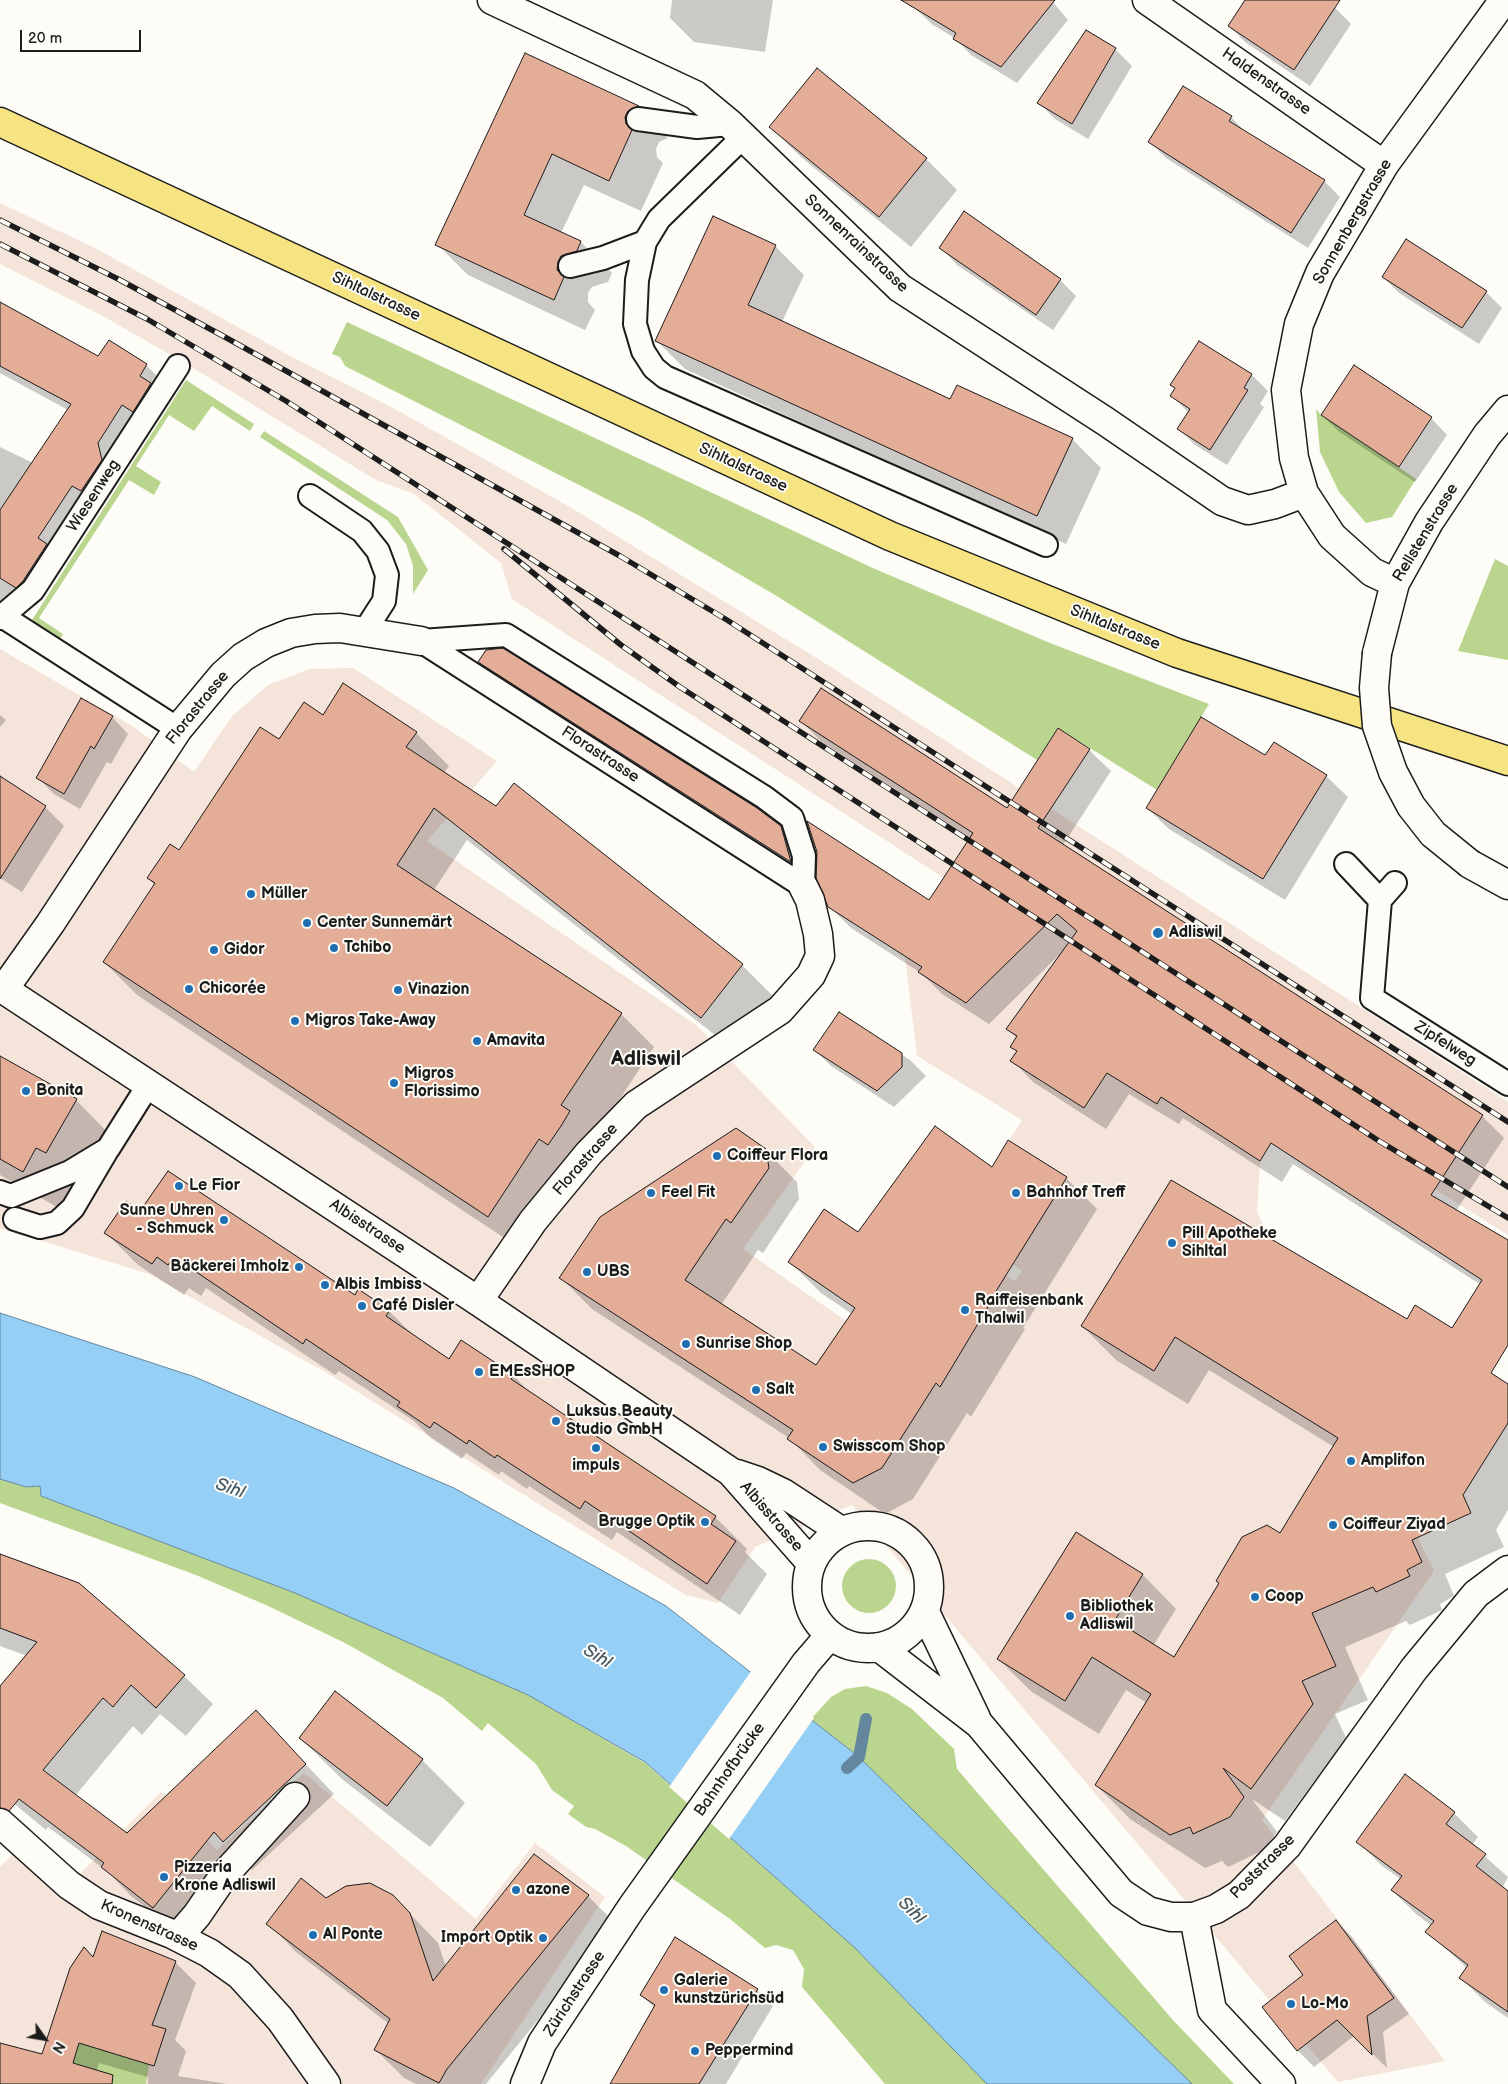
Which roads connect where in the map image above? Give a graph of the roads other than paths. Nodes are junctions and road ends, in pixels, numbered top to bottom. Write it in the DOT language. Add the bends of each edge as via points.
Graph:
graph roads {
  1 [pos="492,0"];
  2 [pos="1147,0"];
  3 [pos="1504,0"];
  4 [pos="638,119"];
  5 [pos="0,122"];
  6 [pos="737,130"];
  7 [pos="1384,165"];
  8 [pos="645,242"];
  9 [pos="570,266"];
  10 [pos="178,366"];
  11 [pos="1508,410"];
  12 [pos="1304,493"];
  13 [pos="310,496"];
  14 [pos="1046,545"];
  15 [pos="1395,583"];
  16 [pos="1,617"];
  17 [pos="364,632"];
  18 [pos="421,641"];
  19 [pos="178,729"];
  20 [pos="1508,761"];
  21 [pos="1346,864"];
  22 [pos="1395,883"];
  23 [pos="1508,885"];
  24 [pos="803,886"];
  25 [pos="1380,900"];
  26 [pos="2,988"];
  27 [pos="149,1084"];
  28 [pos="1508,1084"];
  29 [pos="108,1149"];
  30 [pos="0,1192"];
  31 [pos="15,1219"];
  32 [pos="478,1301"];
  33 [pos="731,1472"];
  34 [pos="841,1531"];
  35 [pos="812,1563"];
  36 [pos="1508,1570"];
  37 [pos="924,1612"];
  38 [pos="830,1635"];
  39 [pos="879,1647"];
  40 [pos="979,1724"];
  41 [pos="295,1796"];
  42 [pos="0,1823"];
  43 [pos="632,1907"];
  44 [pos="1194,1917"];
  45 [pos="178,1937"];
  46 [pos="326,2084"];
  47 [pos="525,2084"];
  48 [pos="1281,2084"];
  1 -- 6 [label="street, Sonnenrainstrasse" via="694,95"];
  2 -- 7 [label="street, Haldenstrasse"];
  3 -- 7 [label="street, Sonnenbergstrasse"];
  4 -- 6 [label="lane"];
  5 -- 20 [label="main road, Sihltalstrasse" via="890,536 1177,653"];
  6 -- 8 [label="lane" via="659,219"];
  6 -- 12 [label="street, Sonnenrainstrasse" via="900,288 1222,501 1248,510"];
  7 -- 12 [label="street, Sonnenbergstrasse" via="1320,273 1300,324 1286,390 1294,458"];
  8 -- 9 [label="lane"];
  8 -- 14 [label="lane" via="637,280 635,324 643,351 654,368 665,377"];
  10 -- 16 [label="lane, Wiesenweg" via="33,590"];
  11 -- 15 [label="street, Rellstenstrasse" via="1487,435 1435,514"];
  12 -- 15 [label="street, Sonnenbergstrasse" via="1332,536 1372,572"];
  13 -- 17 [label="lane" via="362,531 378,551 387,575 384,600"];
  15 -- 23 [label="street, Rellstenstrasse, bridge" via="1377,653 1374,688 1377,726 1393,772 1411,806 1434,834 1470,864"];
  16 -- 19 [label="lane"];
  17 -- 18 [label="street, Florastrasse"];
  17 -- 19 [label="street, Florastrasse" via="315,628 266,643 223,675"];
  18 -- 24 [label="lane, Florastrasse"];
  18 -- 24 [label="lane" via="506,635 764,797 792,818 804,856"];
  19 -- 26 [label="street, Florastrasse" via="50,924"];
  21 -- 25 [label="lane"];
  22 -- 25 [label="lane"];
  24 -- 32 [label="street, Florastrasse" via="810,900 820,956 811,975 780,1010 636,1105 590,1153 533,1221"];
  25 -- 28 [label="lane, Zipfelweg" via="1372,998"];
  26 -- 27 [label="street, Albisstrasse"];
  27 -- 29 [label="lane"];
  27 -- 32 [label="street, Albisstrasse"];
  29 -- 30 [label="lane" via="70,1172 11,1196"];
  29 -- 31 [label="lane" via="73,1208 57,1222 40,1227"];
  32 -- 33 [label="street, Albisstrasse"];
  33 -- 34 [label="street, Albisstrasse" via="783,1493"];
  33 -- 35 [label="street, Albisstrasse"];
  34 -- 35 [label="street" via="824,1544"];
  34 -- 37 [label="street" via="864,1525 877,1526 899,1533 911,1543 921,1554 930,1582"];
  35 -- 38 [label="street" via="807,1585 810,1608"];
  36 -- 44 [label="street, Poststrasse" via="1476,1594 1414,1669 1287,1846 1239,1895"];
  37 -- 39 [label="street" via="906,1635"];
  37 -- 40 [label="street, Poststrasse"];
  38 -- 39 [label="street" via="853,1646"];
  38 -- 43 [label="street, Bahnhofbrücke"];
  39 -- 40 [label="street, Poststrasse"];
  40 -- 44 [label="street, Poststrasse" via="1121,1893 1148,1911 1171,1917"];
  41 -- 45 [label="street" via="225,1874"];
  42 -- 45 [label="street, Kronenstrasse" via="69,1885 99,1905"];
  43 -- 47 [label="street, Zürichstrasse" via="542,2043"];
  44 -- 48 [label="street" via="1212,2010"];
  45 -- 46 [label="street, Kronenstrasse" via="209,1953 240,1975 280,2019"];
}
